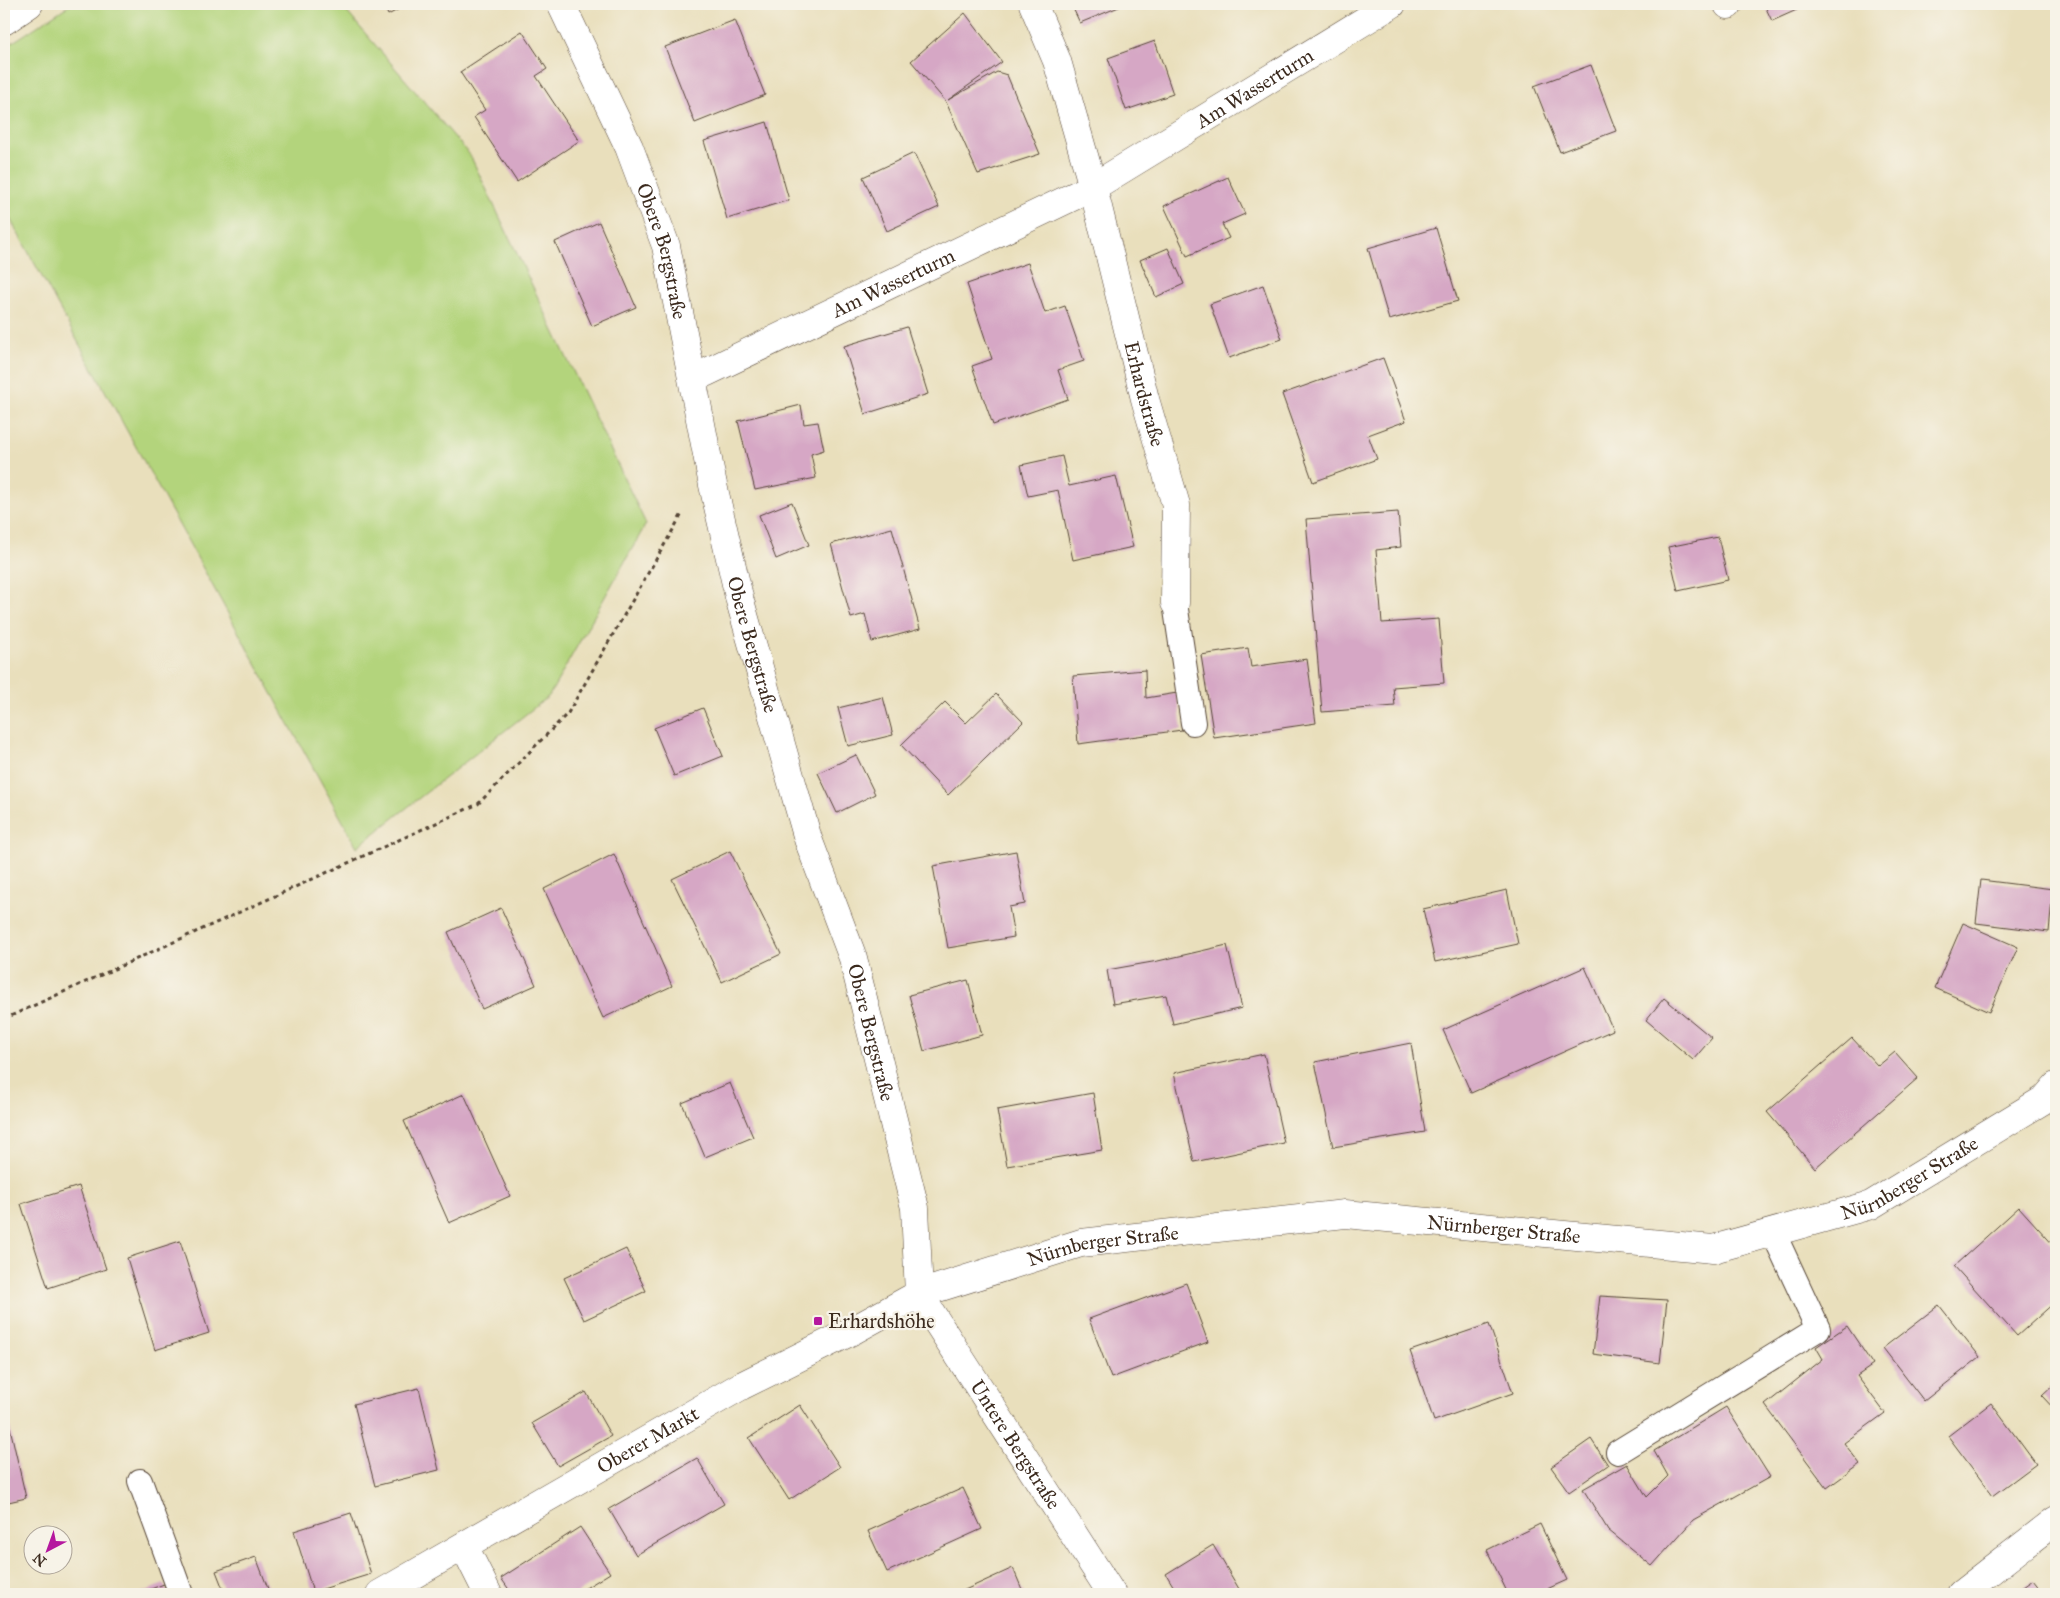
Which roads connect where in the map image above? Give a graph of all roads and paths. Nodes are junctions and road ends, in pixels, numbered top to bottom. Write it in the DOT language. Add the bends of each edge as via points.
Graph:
graph roads {
  1 [pos="29,4"];
  2 [pos="561,4"];
  3 [pos="1033,4"];
  4 [pos="1392,4"];
  5 [pos="4,21"];
  6 [pos="1093,186"];
  7 [pos="693,376"];
  8 [pos="713,485"];
  9 [pos="1174,603"];
  10 [pos="1193,723"];
  11 [pos="4,1019"];
  12 [pos="2056,1086"];
  13 [pos="1773,1232"];
  14 [pos="919,1294"];
  15 [pos="1618,1452"];
  16 [pos="140,1481"];
  17 [pos="2056,1520"];
  18 [pos="464,1546"];
  19 [pos="181,1594"];
  20 [pos="380,1594"];
  21 [pos="488,1594"];
  22 [pos="1112,1594"];
  23 [pos="1961,1594"];
  1 -- 5 [label="street"];
  2 -- 7 [label="street, Obere Bergstraße" via="629,147 666,246"];
  3 -- 6 [label="street" via="1057,61"];
  4 -- 6 [label="street, Am Wasserturm"];
  6 -- 7 [label="street, Am Wasserturm" via="706,373"];
  6 -- 9 [label="street, Erhardstraße" via="1145,398 1176,504"];
  7 -- 8 [label="street, Obere Bergstraße"];
  8 -- 11 [label="path" via="685,510 568,713 478,804"];
  8 -- 14 [label="street, Obere Bergstraße" via="740,601 808,838 852,958 915,1208"];
  9 -- 10 [label="lane"];
  12 -- 13 [label="street, Nürnberger Straße" via="2045,1099 1871,1205"];
  13 -- 14 [label="street, Nürnberger Straße" via="1713,1249 1345,1214 1081,1243"];
  13 -- 15 [label="lane" via="1818,1329"];
  14 -- 18 [label="street, Oberer Markt" via="741,1386"];
  14 -- 22 [label="street, Untere Bergstraße"];
  16 -- 19 [label="lane"];
  17 -- 23 [label="street"];
  18 -- 20 [label="street, Oberer Markt"];
  18 -- 21 [label="street"];
}
